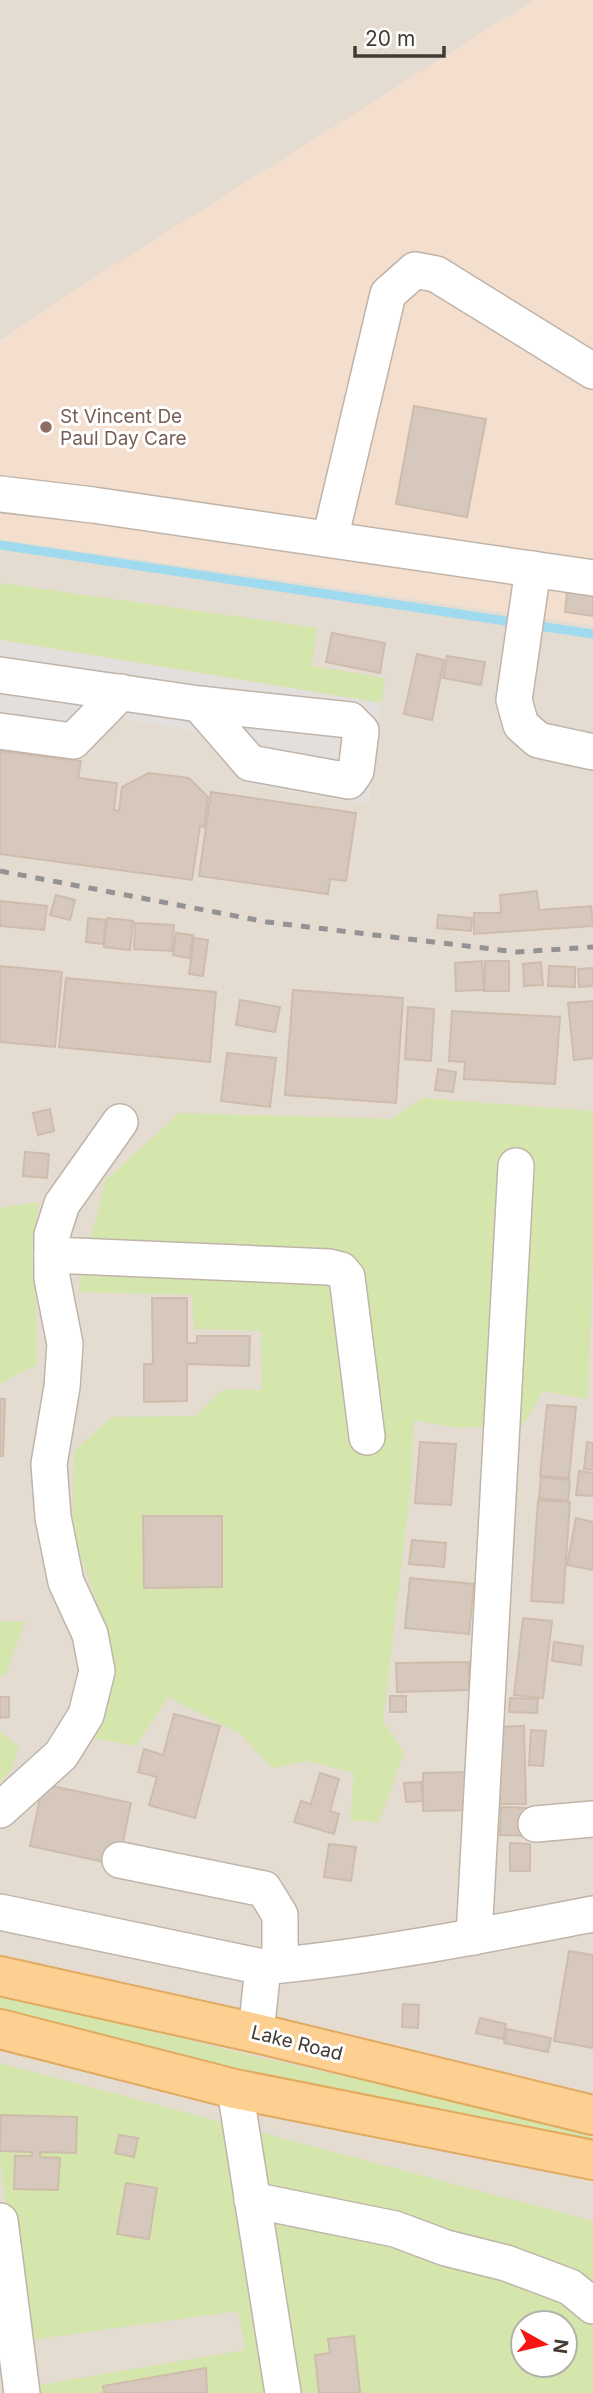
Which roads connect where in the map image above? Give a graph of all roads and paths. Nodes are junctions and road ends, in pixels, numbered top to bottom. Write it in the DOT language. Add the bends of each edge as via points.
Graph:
graph roads {
  1 [pos="593,371"];
  2 [pos="0,494"];
  3 [pos="330,539"];
  4 [pos="533,569"];
  5 [pos="593,578"];
  6 [pos="0,675"];
  7 [pos="121,692"];
  8 [pos="199,704"];
  9 [pos="0,731"];
  10 [pos="593,752"];
  11 [pos="120,1122"];
  12 [pos="516,1166"];
  13 [pos="52,1255"];
  14 [pos="368,1437"];
  15 [pos="0,1810"];
  16 [pos="593,1819"];
  17 [pos="536,1824"];
  18 [pos="120,1860"];
  19 [pos="0,1912"];
  20 [pos="593,1914"];
  21 [pos="474,1937"];
  22 [pos="272,1966"];
  23 [pos="0,1976"];
  24 [pos="0,2029"];
  25 [pos="256,2033"];
  26 [pos="235,2089"];
  27 [pos="593,2115"];
  28 [pos="593,2160"];
  29 [pos="252,2200"];
  30 [pos="0,2221"];
  31 [pos="593,2306"];
  32 [pos="22,2393"];
  33 [pos="283,2393"];
  1 -- 3 [label="street" via="436,274 415,270 388,294"];
  2 -- 3 [label="street"];
  3 -- 4 [label="street"];
  4 -- 5 [label="street"];
  4 -- 10 [label="street" via="514,700 521,725 538,740"];
  6 -- 7 [label="street"];
  7 -- 8 [label="street"];
  7 -- 9 [label="street" via="73,741"];
  11 -- 13 [label="street" via="62,1204 52,1235"];
  12 -- 21 [label="street"];
  13 -- 14 [label="street" via="341,1270 347,1277"];
  13 -- 15 [label="street" via="65,1344 50,1464 53,1517 66,1582 90,1634 97,1671 86,1716 61,1755"];
  16 -- 17 [label="street"];
  18 -- 22 [label="street" via="264,1889 280,1915"];
  19 -- 22 [label="street"];
  20 -- 21 [label="street"];
  21 -- 22 [label="street"];
  22 -- 25 [label="street"];
  23 -- 25 [label="main road, Lake Road"];
  24 -- 26 [label="main road"];
  25 -- 27 [label="main road, Lake Road"];
  26 -- 28 [label="main road"];
  26 -- 29 [label="street"];
  29 -- 31 [label="street" via="395,2229 506,2263 570,2287"];
  29 -- 33 [label="street"];
  30 -- 32 [label="street"];
}
